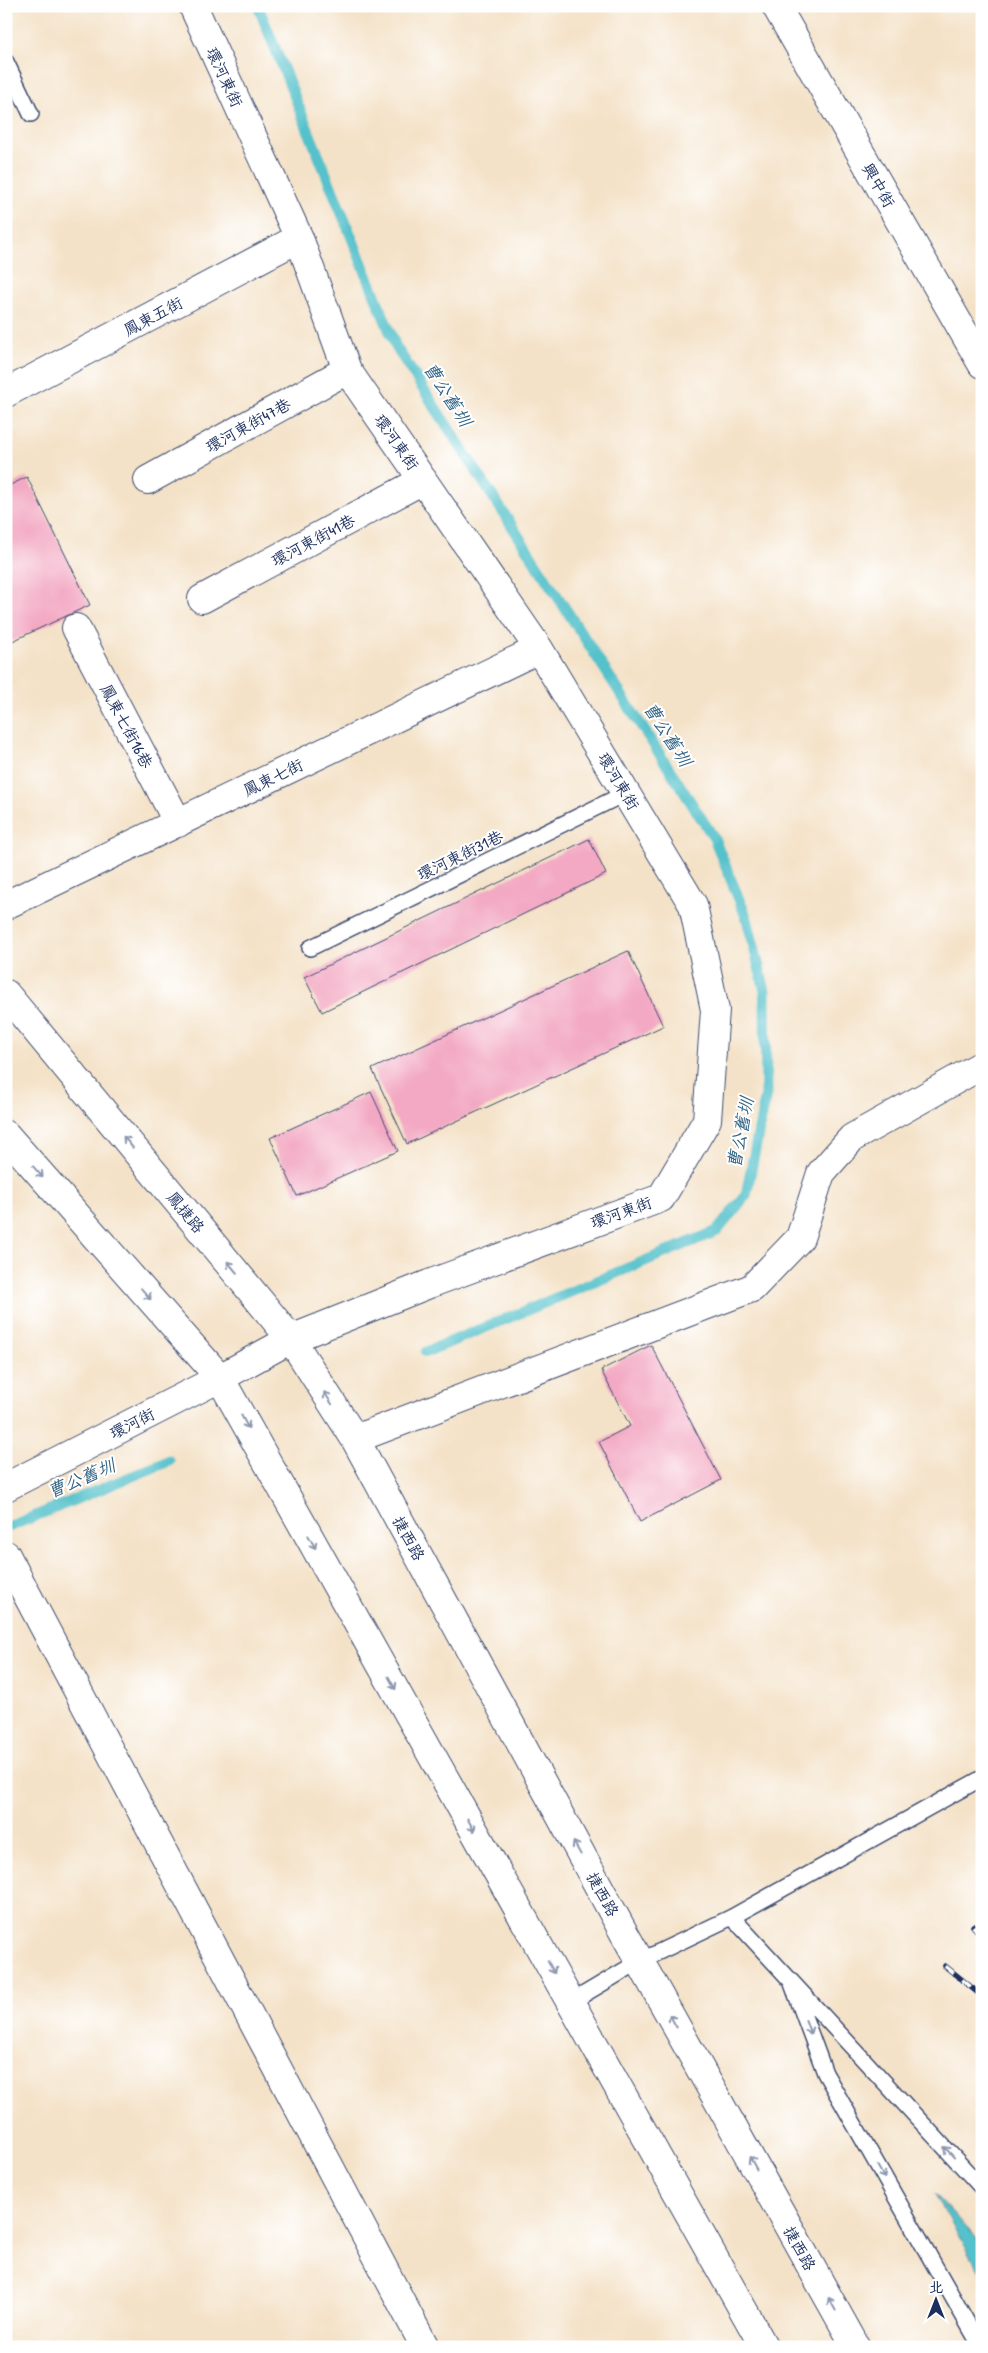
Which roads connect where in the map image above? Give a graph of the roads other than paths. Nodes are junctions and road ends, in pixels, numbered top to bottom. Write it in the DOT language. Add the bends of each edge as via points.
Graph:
graph roads {
  1 [pos="193,6"];
  2 [pos="776,6"];
  3 [pos="6,62"];
  4 [pos="30,114"];
  5 [pos="299,238"];
  6 [pos="982,364"];
  7 [pos="348,370"];
  8 [pos="6,393"];
  9 [pos="148,480"];
  10 [pos="423,480"];
  11 [pos="202,599"];
  12 [pos="76,628"];
  13 [pos="539,649"];
  14 [pos="626,793"];
  15 [pos="178,823"];
  16 [pos="6,905"];
  17 [pos="310,948"];
  18 [pos="6,994"];
  19 [pos="982,1065"];
  20 [pos="6,1135"];
  21 [pos="291,1339"];
  22 [pos="256,1358"];
  23 [pos="220,1378"];
  24 [pos="355,1438"];
  25 [pos="6,1487"];
  26 [pos="6,1555"];
  27 [pos="982,1778"];
  28 [pos="732,1917"];
  29 [pos="640,1961"];
  30 [pos="791,1981"];
  31 [pos="570,2002"];
  32 [pos="982,2188"];
  33 [pos="425,2347"];
  34 [pos="764,2347"];
  35 [pos="856,2347"];
  36 [pos="981,2347"];
  1 -- 5 [label="street, 環河東街"];
  2 -- 6 [label="street, 興中街"];
  3 -- 4 [label="lane"];
  5 -- 7 [label="street, 環河東街"];
  5 -- 8 [label="street, 鳳東五街"];
  7 -- 9 [label="street, 環河東街47巷"];
  7 -- 10 [label="street, 環河東街"];
  10 -- 11 [label="street, 環河東街41巷"];
  10 -- 13 [label="street, 環河東街"];
  12 -- 15 [label="street, 鳳東七街16巷"];
  13 -- 14 [label="street, 環河東街"];
  13 -- 15 [label="street, 鳳東七街"];
  14 -- 17 [label="lane, 環河東街31巷"];
  14 -- 21 [label="street, 環河東街" via="693,905 715,1010 707,1120 660,1198"];
  15 -- 16 [label="street, 鳳東七街"];
  21 -- 18 [label="street, 鳳捷路, one-way"];
  19 -- 24 [label="street" via="852,1138 821,1173 800,1238 752,1288"];
  20 -- 23 [label="street, one-way"];
  21 -- 22 [label="street, 環河東街"];
  24 -- 21 [label="street, 鳳捷路, one-way"];
  22 -- 23 [label="street, 環河街"];
  23 -- 25 [label="street, 環河街"];
  23 -- 31 [label="street, one-way"];
  29 -- 24 [label="street, 捷西路, one-way"];
  26 -- 33 [label="street"];
  27 -- 28 [label="lane"];
  28 -- 29 [label="lane"];
  28 -- 30 [label="lane"];
  29 -- 31 [label="lane"];
  35 -- 29 [label="street, 捷西路, one-way"];
  32 -- 30 [label="lane, one-way"];
  30 -- 36 [label="lane, one-way" via="825,2073"];
  31 -- 34 [label="street"];
}
